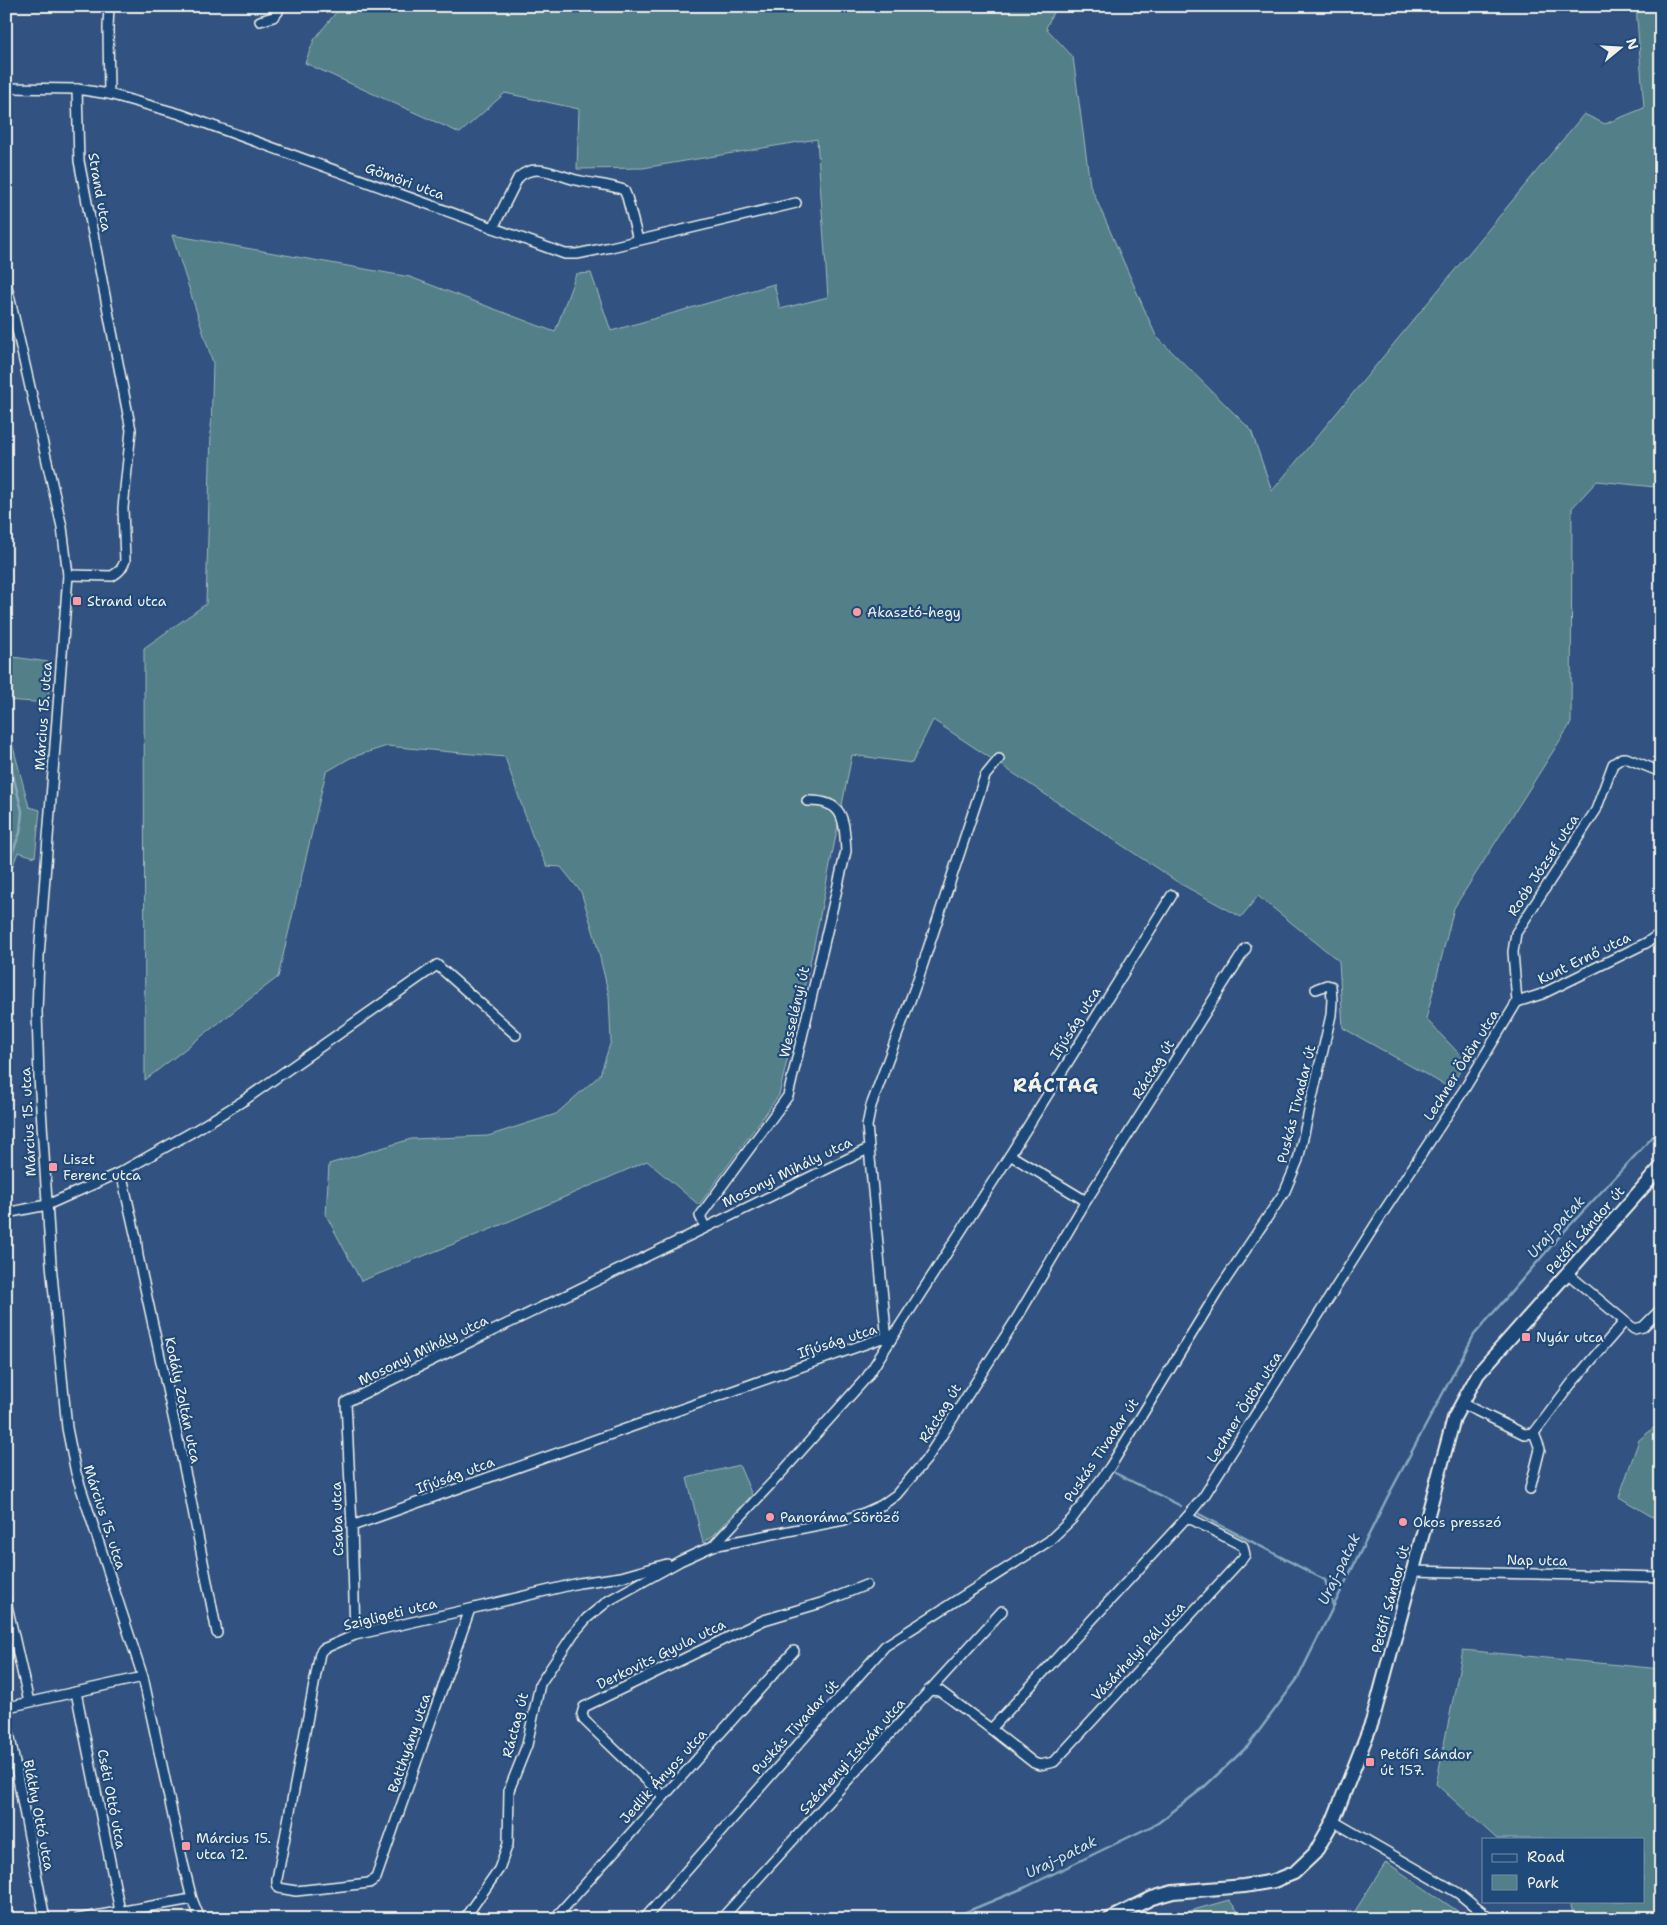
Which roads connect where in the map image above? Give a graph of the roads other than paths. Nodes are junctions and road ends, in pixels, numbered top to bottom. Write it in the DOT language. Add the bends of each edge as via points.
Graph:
graph roads {
  1 [pos="109,6"];
  2 [pos="277,6"];
  3 [pos="260,21"];
  4 [pos="6,88"];
  5 [pos="77,89"];
  6 [pos="109,94"];
  7 [pos="796,203"];
  8 [pos="493,228"];
  9 [pos="638,240"];
  10 [pos="6,282"];
  11 [pos="68,575"];
  12 [pos="999,759"];
  13 [pos="1661,772"];
  14 [pos="807,801"];
  15 [pos="1172,895"];
  16 [pos="1661,933"];
  17 [pos="1246,948"];
  18 [pos="1316,988"];
  19 [pos="1517,1002"];
  20 [pos="516,1035"];
  21 [pos="868,1149"];
  22 [pos="1010,1155"];
  23 [pos="1661,1167"];
  24 [pos="121,1172"];
  25 [pos="1086,1201"];
  26 [pos="47,1205"];
  27 [pos="6,1213"];
  28 [pos="706,1227"];
  29 [pos="1567,1273"];
  30 [pos="1661,1309"];
  31 [pos="1624,1322"];
  32 [pos="890,1341"];
  33 [pos="346,1402"];
  34 [pos="1461,1403"];
  35 [pos="1534,1433"];
  36 [pos="1530,1489"];
  37 [pos="1187,1517"];
  38 [pos="352,1526"];
  39 [pos="713,1546"];
  40 [pos="680,1561"];
  41 [pos="1413,1571"];
  42 [pos="1661,1577"];
  43 [pos="866,1585"];
  44 [pos="6,1601"];
  45 [pos="470,1610"];
  46 [pos="1002,1611"];
  47 [pos="217,1633"];
  48 [pos="355,1635"];
  49 [pos="10,1639"];
  50 [pos="794,1651"];
  51 [pos="143,1677"];
  52 [pos="929,1690"];
  53 [pos="76,1692"];
  54 [pos="28,1702"];
  55 [pos="6,1710"];
  56 [pos="6,1717"];
  57 [pos="991,1730"];
  58 [pos="663,1796"];
  59 [pos="1333,1821"];
  60 [pos="284,1890"];
  61 [pos="192,1899"];
  62 [pos="120,1911"];
  63 [pos="45,1919"];
  64 [pos="78,1919"];
  65 [pos="200,1919"];
  66 [pos="464,1919"];
  67 [pos="554,1919"];
  68 [pos="644,1919"];
  69 [pos="721,1919"];
  70 [pos="1110,1919"];
  71 [pos="1490,1919"];
  1 -- 6 [label="street"];
  2 -- 3 [label="street" via="278,12 273,17"];
  4 -- 5 [label="street, Gömöri utca"];
  5 -- 6 [label="street, Gömöri utca"];
  5 -- 11 [label="street, Strand utca" via="79,161 131,430 122,508 123,567 112,576"];
  6 -- 8 [label="street, Gömöri utca" via="180,114"];
  7 -- 9 [label="street, Gömöri utca"];
  8 -- 9 [label="street, Gömöri utca" via="565,254 611,248"];
  8 -- 9 [label="street" via="518,178 532,170 624,190"];
  10 -- 11 [label="street, Március 15. utca" via="62,528"];
  11 -- 26 [label="street, Március 15. utca" via="37,986"];
  12 -- 21 [label="street, Mosonyi Mihály utca" via="985,776 918,979 871,1106 867,1126"];
  13 -- 19 [label="street, Roób József utca" via="1626,758 1613,764 1596,810 1516,933 1513,952"];
  14 -- 28 [label="street, Wesselényi út" via="821,801 832,806 844,820 846,850 788,1096 700,1216"];
  15 -- 22 [label="street, Ifjúság utca"];
  16 -- 19 [label="street, Kunt Ernő utca" via="1542,994"];
  17 -- 25 [label="street, Ráctag út"];
  18 -- 68 [label="street, Puskás Tivadar út" via="1330,986 1331,1015 1298,1160 1288,1186 1218,1291 1110,1467 1072,1519 1049,1541 885,1646"];
  19 -- 37 [label="street, Lechner Ödön utca" via="1204,1496"];
  20 -- 24 [label="street" via="437,965 243,1101"];
  21 -- 28 [label="street, Mosonyi Mihály utca"];
  21 -- 32 [label="street" via="886,1331"];
  22 -- 25 [label="street"];
  22 -- 32 [label="street, Ifjúság utca"];
  23 -- 29 [label="street, Petőfi Sándor út"];
  24 -- 26 [label="street"];
  24 -- 47 [label="street, Kodály Zoltán utca"];
  25 -- 39 [label="street, Ráctag út" via="926,1460 896,1495 882,1505 844,1520"];
  26 -- 27 [label="street"];
  26 -- 51 [label="street, Március 15. utca" via="72,1456"];
  28 -- 33 [label="street, Mosonyi Mihály utca"];
  29 -- 31 [label="street"];
  29 -- 34 [label="street, Petőfi Sándor út" via="1478,1374"];
  30 -- 31 [label="street" via="1643,1328 1634,1329"];
  31 -- 35 [label="street"];
  32 -- 38 [label="street, Ifjúság utca" via="882,1338"];
  32 -- 39 [label="street" via="867,1377"];
  33 -- 38 [label="street, Csaba utca"];
  34 -- 35 [label="street" via="1524,1434"];
  34 -- 41 [label="street, Petőfi Sándor út" via="1441,1462"];
  35 -- 36 [label="street" via="1540,1449"];
  37 -- 57 [label="street, Lechner Ödön utca"];
  37 -- 57 [label="street, Vásárhelyi Pál utca" via="1243,1546 1245,1555 1242,1560 1054,1762 1040,1765 1034,1762"];
  38 -- 48 [label="street, Csaba utca"];
  39 -- 40 [label="street"];
  40 -- 45 [label="street, Szigligeti utca"];
  40 -- 66 [label="street, Ráctag út" via="597,1609 574,1634 540,1684 527,1745 508,1790 508,1844 499,1869"];
  41 -- 42 [label="street, Nap utca"];
  41 -- 59 [label="street, Petőfi Sándor út" via="1372,1722"];
  43 -- 58 [label="street, Derkovits Gyula utca" via="764,1620 584,1707 584,1720"];
  44 -- 49 [label="street"];
  45 -- 48 [label="street, Szigligeti utca"];
  45 -- 60 [label="street, Batthyány utca" via="376,1878 370,1883"];
  46 -- 52 [label="street, Széchenyi István utca"];
  48 -- 60 [label="street, Szigligeti utca" via="323,1649 320,1654 277,1879 277,1884"];
  49 -- 54 [label="street"];
  50 -- 58 [label="street, Jedlik Ányos utca"];
  51 -- 53 [label="street"];
  51 -- 61 [label="street, Március 15. utca"];
  52 -- 57 [label="street" via="940,1691"];
  52 -- 69 [label="street, Széchenyi István utca"];
  53 -- 54 [label="street"];
  53 -- 62 [label="street, Cséti Ottó utca"];
  54 -- 55 [label="street"];
  56 -- 63 [label="street, Bláthy Ottó utca"];
  58 -- 67 [label="street, Jedlik Ányos utca"];
  59 -- 70 [label="street, Petőfi Sándor út" via="1311,1859 1284,1878 1173,1892 1152,1898"];
  59 -- 71 [label="street" via="1458,1893"];
  61 -- 62 [label="street"];
  61 -- 65 [label="street, Március 15. utca"];
  62 -- 64 [label="street"];
}
